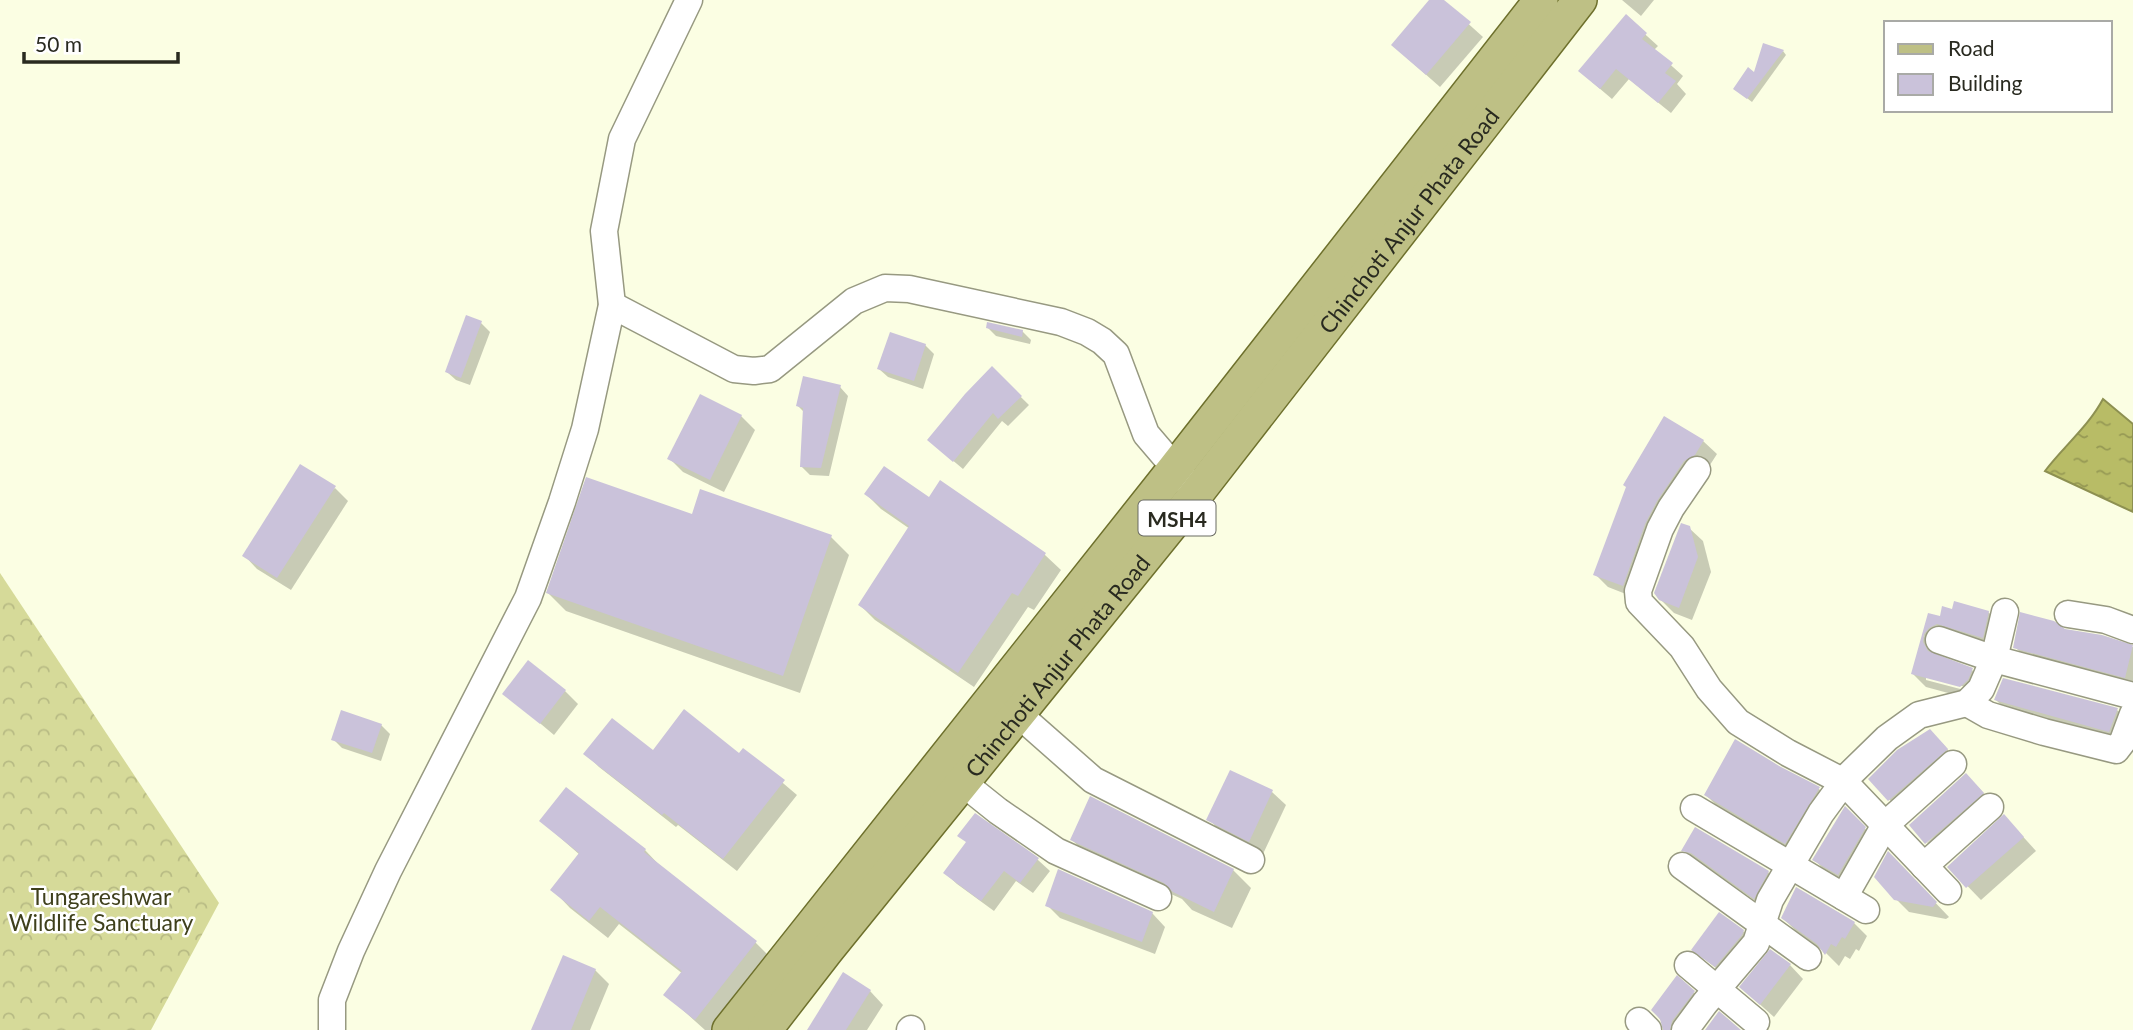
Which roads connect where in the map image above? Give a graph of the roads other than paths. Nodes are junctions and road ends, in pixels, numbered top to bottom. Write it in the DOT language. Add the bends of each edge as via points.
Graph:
graph roads {
  1 [pos="689,0"];
  2 [pos="1541,0"];
  3 [pos="1580,0"];
  4 [pos="612,306"];
  5 [pos="1175,468"];
  6 [pos="1697,470"];
  7 [pos="1197,494"];
  8 [pos="2006,612"];
  9 [pos="2068,614"];
  10 [pos="2133,630"];
  11 [pos="1939,640"];
  12 [pos="1994,659"];
  13 [pos="2133,696"];
  14 [pos="1967,703"];
  15 [pos="2133,714"];
  16 [pos="1018,715"];
  17 [pos="1953,764"];
  18 [pos="1843,782"];
  19 [pos="963,783"];
  20 [pos="1990,807"];
  21 [pos="1694,808"];
  22 [pos="1885,825"];
  23 [pos="1251,860"];
  24 [pos="1682,866"];
  25 [pos="1790,866"];
  26 [pos="1924,866"];
  27 [pos="1948,891"];
  28 [pos="1158,897"];
  29 [pos="1763,926"];
  30 [pos="1808,957"];
  31 [pos="1688,965"];
  32 [pos="1716,990"];
  33 [pos="1756,1022"];
  34 [pos="332,1030"];
  35 [pos="729,1030"];
  36 [pos="765,1030"];
  37 [pos="1685,1030"];
  1 -- 4 [label="street" via="622,139 604,231"];
  2 -- 5 [label="main road, Chinchoti Anjur Phata Road / MSH4"];
  3 -- 7 [label="main road, Chinchoti Anjur Phata Road / MSH4"];
  4 -- 5 [label="street" via="734,369 754,371 770,369 854,302 885,288 909,289 1061,322 1087,332 1116,354 1146,435"];
  4 -- 34 [label="street" via="585,429 528,598 351,951 332,1000"];
  5 -- 7 [label="street"];
  5 -- 35 [label="main road, Chinchoti Anjur Phata Road / MSH4"];
  6 -- 18 [label="street" via="1660,529 1638,591 1639,602 1682,647 1738,722"];
  7 -- 16 [label="main road, Chinchoti Anjur Phata Road / MSH4"];
  8 -- 12 [label="street"];
  9 -- 10 [label="street"];
  11 -- 12 [label="street"];
  12 -- 13 [label="street"];
  12 -- 14 [label="street" via="1981,689"];
  14 -- 15 [label="street" via="1988,715 2116,750"];
  14 -- 18 [label="street" via="1919,715 1887,738"];
  16 -- 19 [label="main road, Chinchoti Anjur Phata Road / MSH4"];
  16 -- 23 [label="street" via="1093,780"];
  17 -- 22 [label="street"];
  18 -- 22 [label="street"];
  18 -- 25 [label="street"];
  19 -- 28 [label="street" via="1056,851"];
  19 -- 36 [label="main road, Chinchoti Anjur Phata Road / MSH4"];
  20 -- 26 [label="street"];
  21 -- 25 [label="street"];
  22 -- 25 [label="street" via="1855,903"];
  22 -- 26 [label="street"];
  24 -- 29 [label="street"];
  25 -- 29 [label="street" via="1770,900"];
  26 -- 27 [label="street"];
  29 -- 30 [label="street"];
  29 -- 32 [label="street" via="1756,943"];
  31 -- 32 [label="street"];
  32 -- 33 [label="street"];
  32 -- 37 [label="street"];
}
